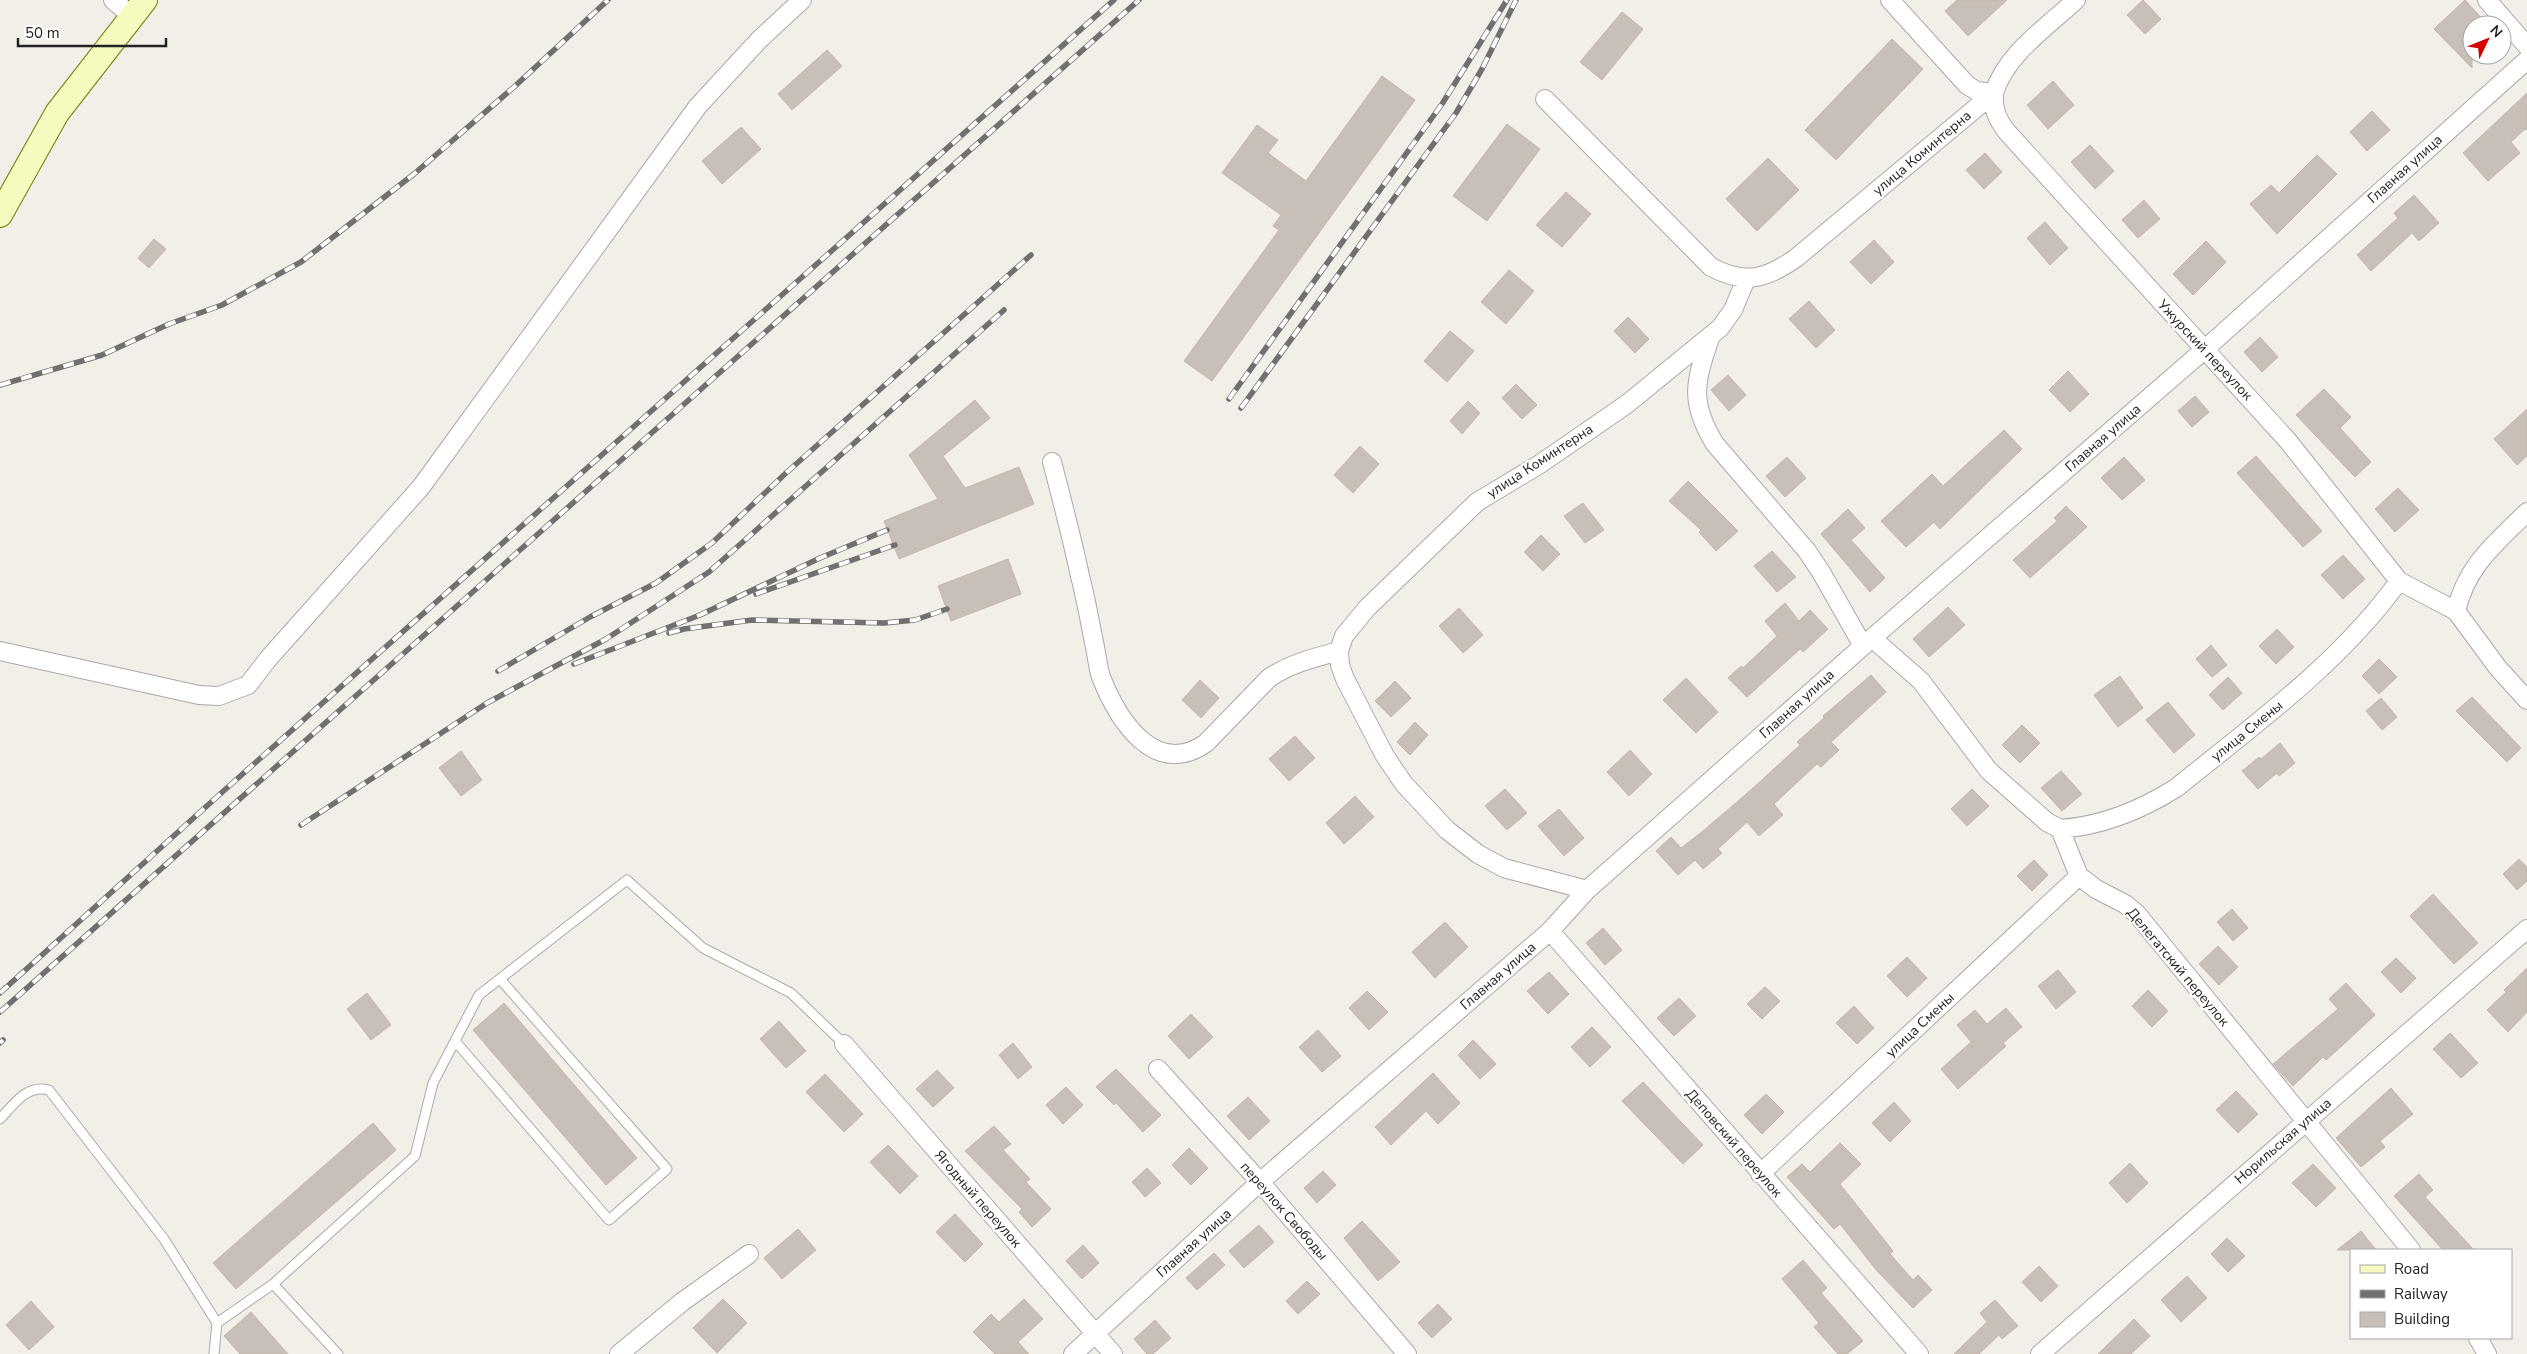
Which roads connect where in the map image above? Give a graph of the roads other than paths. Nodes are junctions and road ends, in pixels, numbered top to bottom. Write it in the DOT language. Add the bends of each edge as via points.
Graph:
graph roads {
  1 [pos="113,0"];
  2 [pos="802,0"];
  3 [pos="1890,0"];
  4 [pos="2076,0"];
  5 [pos="2487,0"];
  6 [pos="138,8"];
  7 [pos="2527,46"];
  8 [pos="2527,60"];
  9 [pos="1994,93"];
  10 [pos="1545,99"];
  11 [pos="0,215"];
  12 [pos="1746,279"];
  13 [pos="1710,338"];
  14 [pos="2204,350"];
  15 [pos="1052,462"];
  16 [pos="2527,512"];
  17 [pos="2399,581"];
  18 [pos="2456,611"];
  19 [pos="1867,642"];
  20 [pos="0,651"];
  21 [pos="1339,651"];
  22 [pos="2527,700"];
  23 [pos="2060,829"];
  24 [pos="2079,876"];
  25 [pos="1587,890"];
  26 [pos="2527,929"];
  27 [pos="1550,931"];
  28 [pos="500,979"];
  29 [pos="456,1041"];
  30 [pos="844,1044"];
  31 [pos="1158,1070"];
  32 [pos="0,1119"];
  33 [pos="2305,1122"];
  34 [pos="1760,1174"];
  35 [pos="1260,1182"];
  36 [pos="2410,1249"];
  37 [pos="750,1254"];
  38 [pos="273,1284"];
  39 [pos="217,1323"];
  40 [pos="1095,1334"];
  41 [pos="2479,1339"];
  42 [pos="214,1354"];
  43 [pos="338,1354"];
  44 [pos="619,1354"];
  45 [pos="1073,1354"];
  46 [pos="1113,1354"];
  47 [pos="1407,1354"];
  48 [pos="1918,1354"];
  49 [pos="2040,1354"];
  50 [pos="2487,1354"];
  1 -- 6 [label="street"];
  2 -- 20 [label="street" via="759,40 698,106 422,487 248,685 219,696 189,694"];
  3 -- 9 [label="street" via="1967,85 1977,91"];
  4 -- 9 [label="street, улица Коминтерна" via="2008,65"];
  5 -- 7 [label="street"];
  6 -- 11 [label="main road" via="58,113"];
  8 -- 14 [label="street, Главная улица"];
  9 -- 12 [label="street, улица Коминтерна" via="1796,258 1760,277"];
  9 -- 14 [label="street, Ужурский переулок" via="1996,117 2007,132"];
  10 -- 12 [label="street, улица Коминтерна" via="1711,267 1727,276"];
  12 -- 13 [label="street, улица Коминтерна" via="1729,318"];
  13 -- 19 [label="street" via="1696,378 1696,395 1705,428 1812,558"];
  13 -- 21 [label="street, улица Коминтерна" via="1626,404 1540,464 1472,506 1367,608 1344,636"];
  14 -- 17 [label="street, Ужурский переулок" via="2288,441"];
  14 -- 19 [label="street, Главная улица"];
  15 -- 21 [label="street" via="1081,578 1100,676 1123,720 1144,744 1163,753 1184,755 1194,751 1275,674 1294,664"];
  16 -- 18 [label="street" via="2478,561 2460,593"];
  17 -- 18 [label="street, Ужурский переулок"];
  17 -- 23 [label="street, улица Смены" via="2368,623 2310,679 2176,788 2154,802 2094,825"];
  18 -- 22 [label="street, Ужурский переулок" via="2498,668"];
  19 -- 23 [label="street" via="1920,681 1989,771 2047,822"];
  19 -- 25 [label="street, Главная улица"];
  21 -- 25 [label="street" via="1345,679 1385,756 1404,784 1447,830 1478,854 1504,868"];
  23 -- 24 [label="street"];
  24 -- 33 [label="street, Делегатский переулок" via="2137,914"];
  24 -- 34 [label="street, улица Смены"];
  25 -- 27 [label="street, Главная улица"];
  26 -- 33 [label="street, Норильская улица"];
  27 -- 34 [label="street, Деповский переулок"];
  27 -- 35 [label="street, Главная улица"];
  28 -- 29 [label="lane" via="479,995"];
  28 -- 29 [label="lane" via="667,1169 609,1220"];
  28 -- 30 [label="lane" via="627,880 703,948 791,993"];
  29 -- 38 [label="lane" via="433,1083 415,1156"];
  30 -- 40 [label="street, Ягодный переулок"];
  31 -- 35 [label="street, переулок Свободы"];
  32 -- 39 [label="lane" via="28,1091 49,1090 164,1239"];
  33 -- 36 [label="street, Делегатский переулок"];
  33 -- 49 [label="street, Норильская улица"];
  34 -- 48 [label="street, Деповский переулок"];
  35 -- 40 [label="street, Главная улица"];
  35 -- 47 [label="street, переулок Свободы"];
  37 -- 44 [label="street" via="682,1302"];
  38 -- 39 [label="lane"];
  38 -- 43 [label="lane"];
  39 -- 42 [label="lane"];
  40 -- 45 [label="street, Главная улица"];
  40 -- 46 [label="street, Ягодный переулок"];
  41 -- 50 [label="street"];
}
